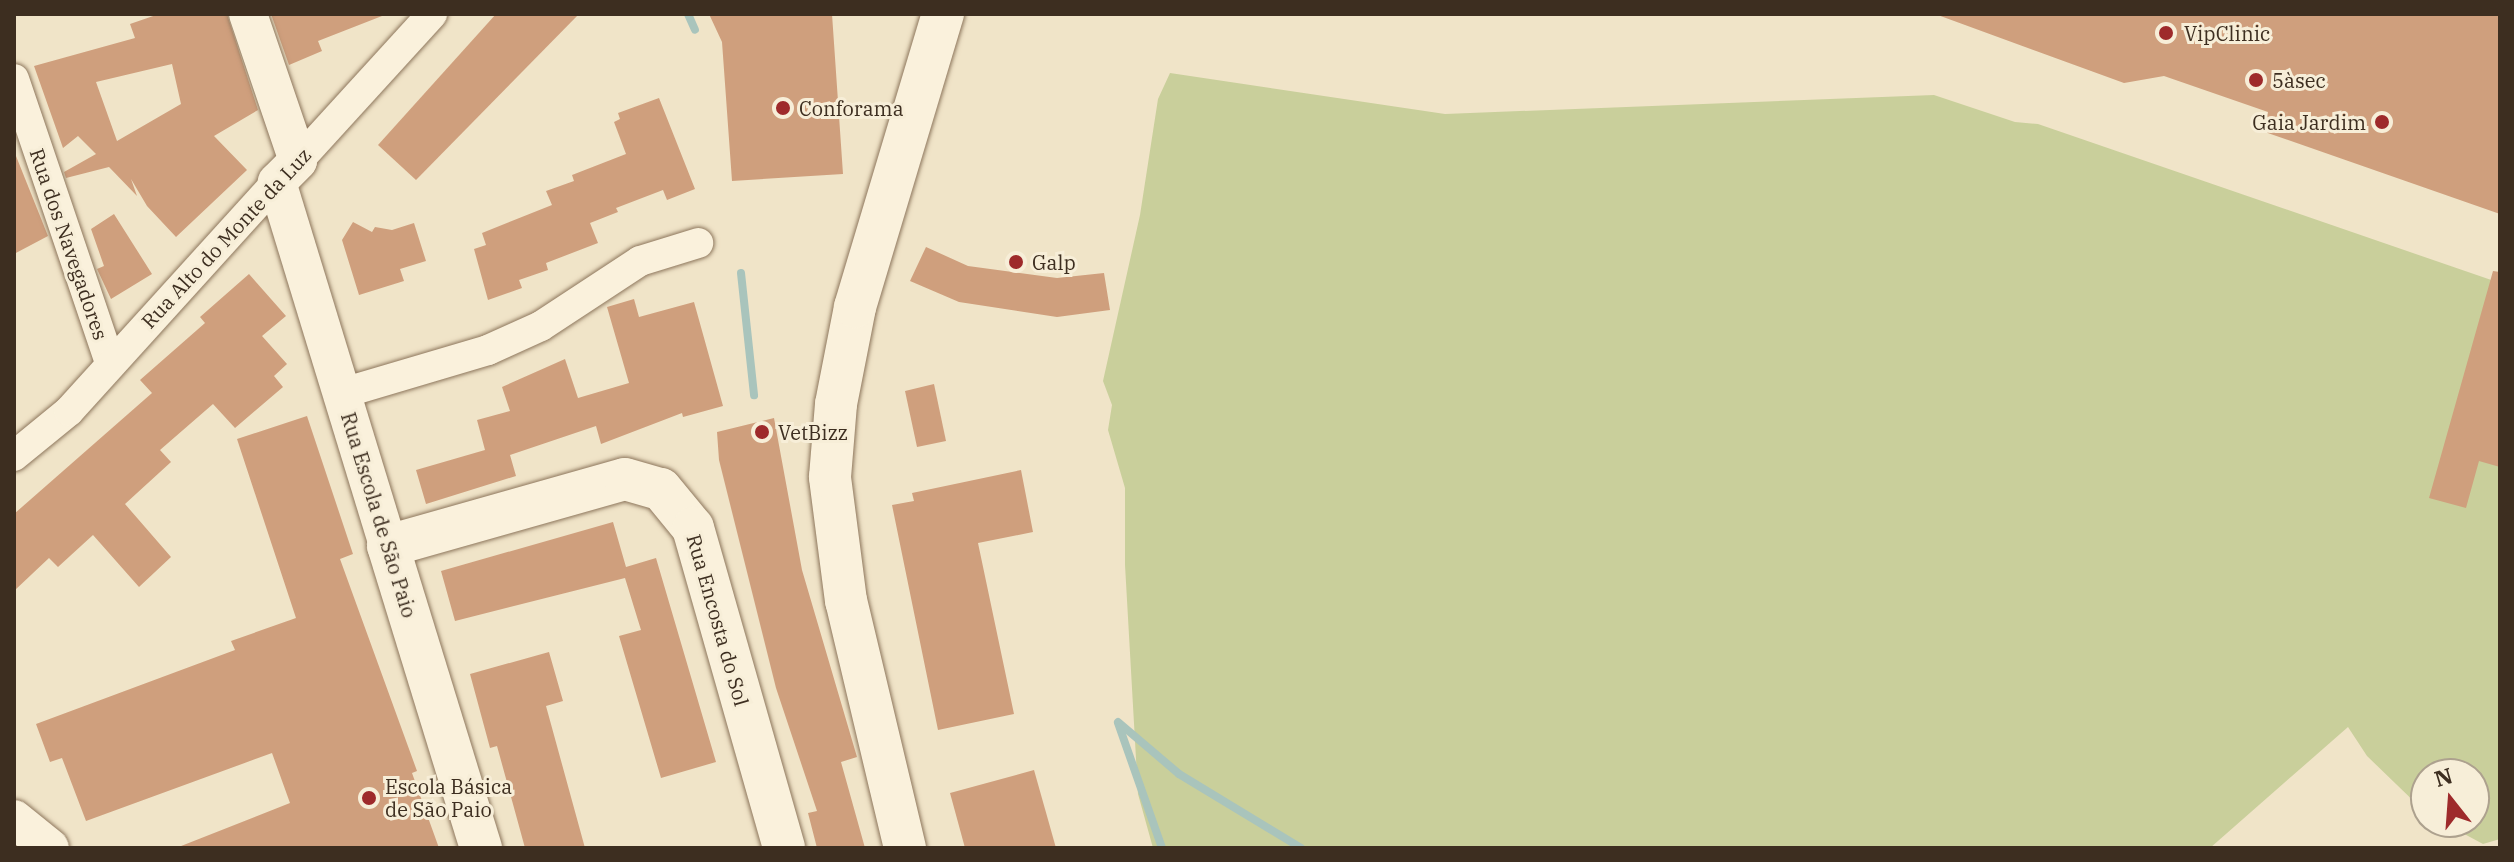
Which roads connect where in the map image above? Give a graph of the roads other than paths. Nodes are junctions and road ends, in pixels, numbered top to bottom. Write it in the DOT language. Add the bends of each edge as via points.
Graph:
graph roads {
  1 [pos="248,14"];
  2 [pos="432,14"];
  3 [pos="943,14"];
  4 [pos="14,79"];
  5 [pos="287,172"];
  6 [pos="698,243"];
  7 [pos="110,363"];
  8 [pos="343,393"];
  9 [pos="19,442"];
  10 [pos="388,546"];
  11 [pos="14,819"];
  12 [pos="50,848"];
  13 [pos="481,848"];
  14 [pos="784,848"];
  15 [pos="905,848"];
  1 -- 5 [label="street, Rua Escola de São Paio"];
  2 -- 5 [label="street, Rua Alto do Monte da Luz"];
  3 -- 15 [label="main road" via="855,307 836,404 830,477 843,589"];
  4 -- 7 [label="street, Rua dos Navegadores"];
  5 -- 7 [label="street, Rua Alto do Monte da Luz"];
  5 -- 8 [label="street, Rua Escola de São Paio"];
  6 -- 8 [label="street" via="640,261 541,326 488,350"];
  7 -- 9 [label="street, Rua Alto do Monte da Luz" via="69,411"];
  8 -- 10 [label="street, Rua Escola de São Paio"];
  10 -- 13 [label="main road, Rua Escola de São Paio"];
  10 -- 14 [label="main road, Rua Encosta do Sol" via="625,479 661,489 693,528"];
  11 -- 12 [label="street"];
}
